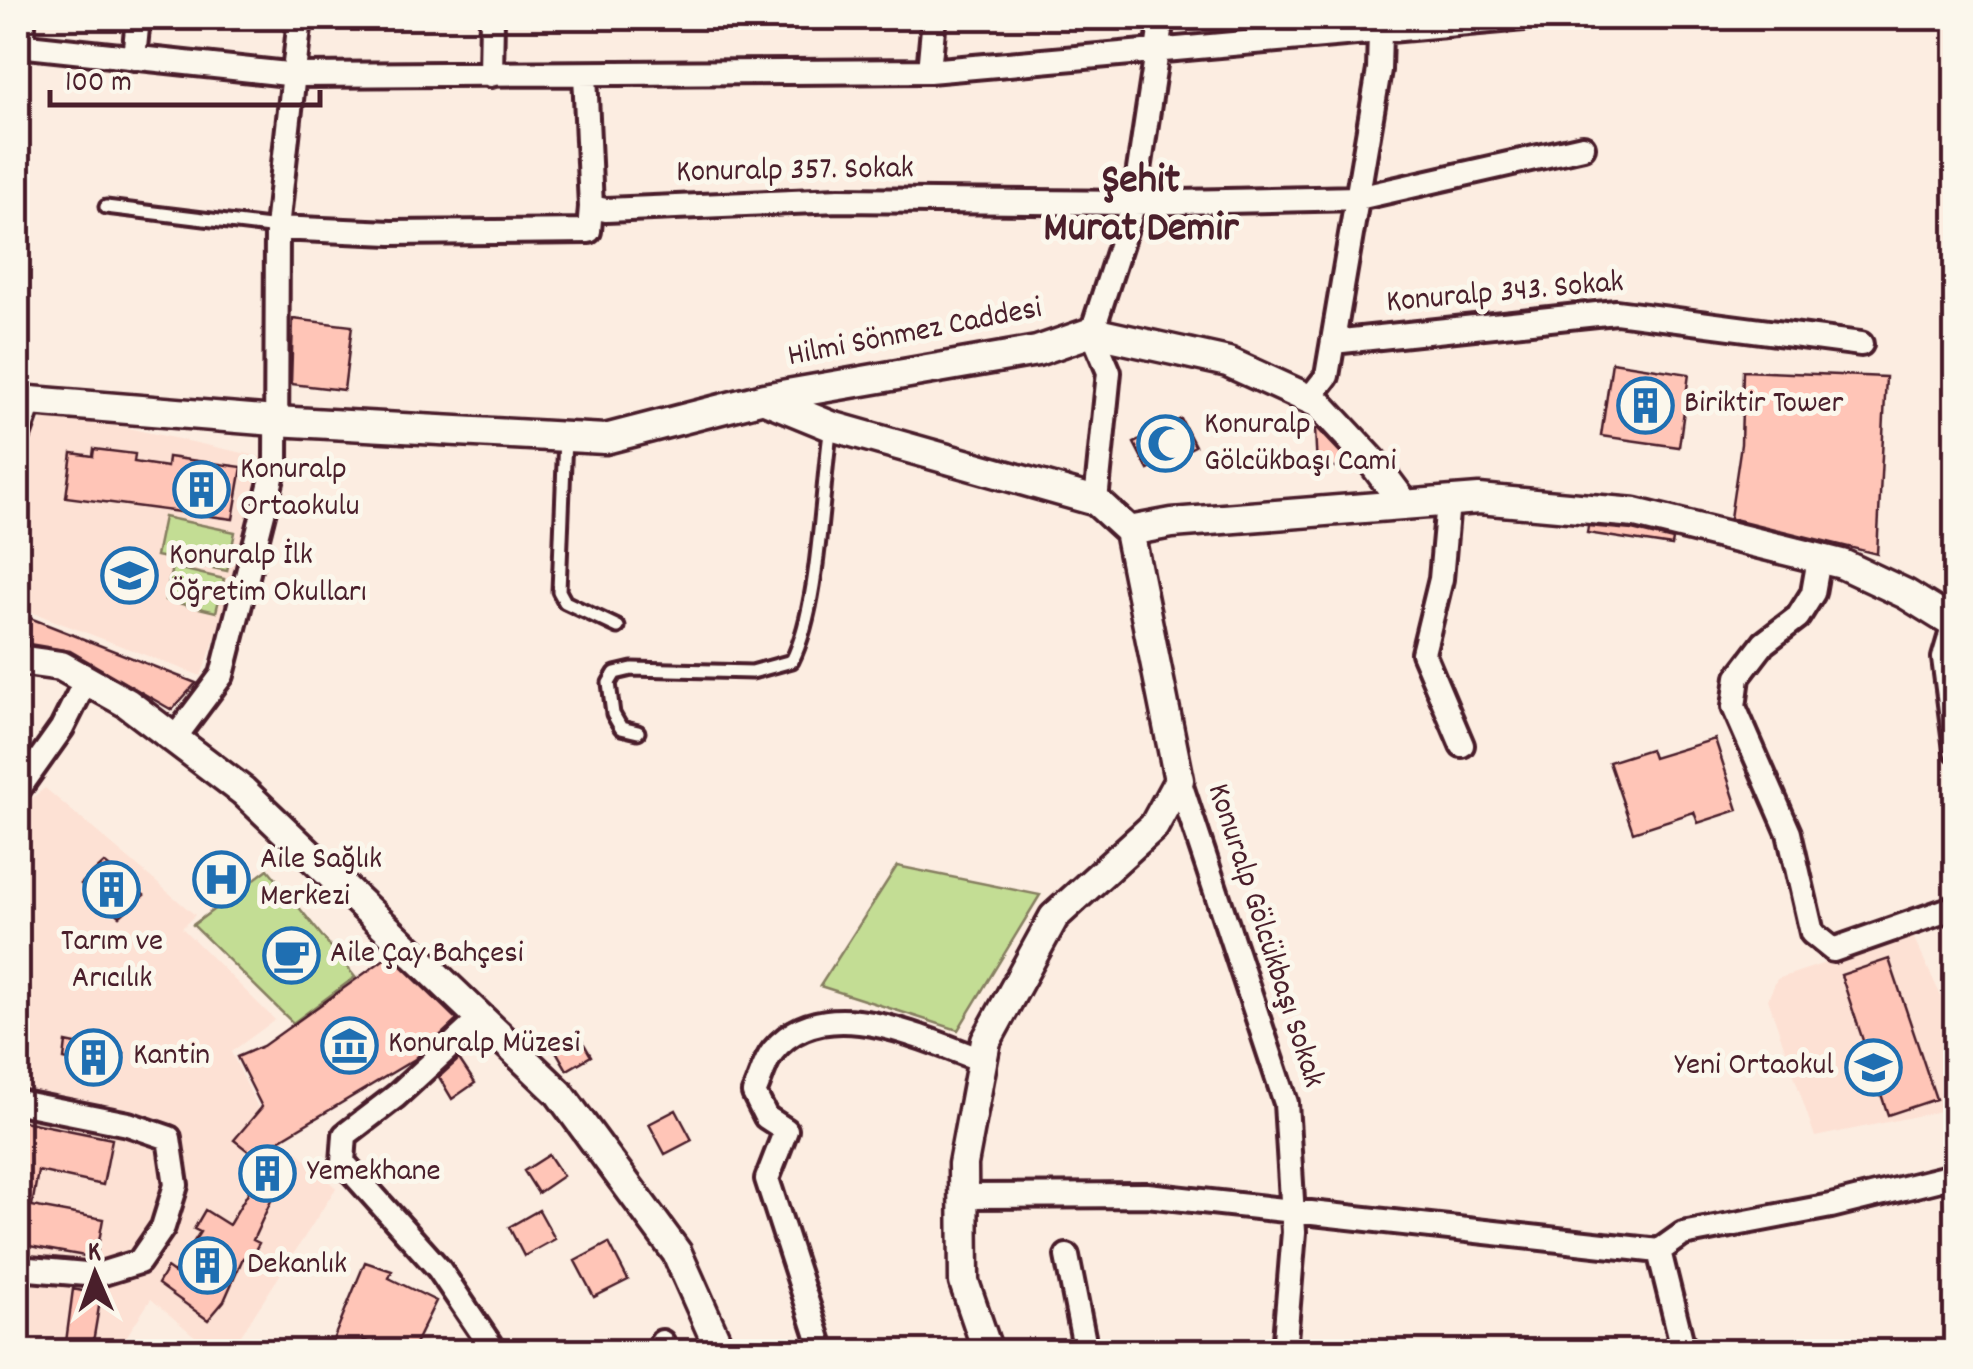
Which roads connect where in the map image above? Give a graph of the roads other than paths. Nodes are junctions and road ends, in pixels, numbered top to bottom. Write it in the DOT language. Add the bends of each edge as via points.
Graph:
graph roads {
  1 [pos="23,18"];
  2 [pos="138,18"];
  3 [pos="300,18"];
  4 [pos="492,18"];
  5 [pos="934,18"];
  6 [pos="1162,18"];
  7 [pos="1524,18"];
  8 [pos="1380,32"];
  9 [pos="20,45"];
  10 [pos="1154,48"];
  11 [pos="134,58"];
  12 [pos="928,72"];
  13 [pos="298,74"];
  14 [pos="585,74"];
  15 [pos="492,75"];
  16 [pos="1582,147"];
  17 [pos="1358,198"];
  18 [pos="1134,203"];
  19 [pos="106,207"];
  20 [pos="591,207"];
  21 [pos="277,228"];
  22 [pos="1092,332"];
  23 [pos="1333,342"];
  24 [pos="1861,344"];
  25 [pos="764,398"];
  26 [pos="1310,399"];
  27 [pos="24,401"];
  28 [pos="275,421"];
  29 [pos="831,426"];
  30 [pos="18,436"];
  31 [pos="565,437"];
  32 [pos="1096,501"];
  33 [pos="1448,502"];
  34 [pos="1405,506"];
  35 [pos="1129,531"];
  36 [pos="1819,559"];
  37 [pos="1955,624"];
  38 [pos="618,628"];
  39 [pos="18,660"];
  40 [pos="86,680"];
  41 [pos="638,732"];
  42 [pos="174,739"];
  43 [pos="1462,744"];
  44 [pos="1956,750"];
  45 [pos="1179,780"];
  46 [pos="18,790"];
  47 [pos="1956,907"];
  48 [pos="481,1018"];
  49 [pos="982,1060"];
  50 [pos="18,1102"];
  51 [pos="1956,1174"];
  52 [pos="964,1196"];
  53 [pos="1293,1212"];
  54 [pos="1659,1251"];
  55 [pos="1067,1256"];
  56 [pos="18,1268"];
  57 [pos="495,1352"];
  58 [pos="722,1352"];
  59 [pos="823,1352"];
  60 [pos="988,1352"];
  61 [pos="1086,1352"];
  62 [pos="1284,1352"];
  63 [pos="1684,1352"];
  1 -- 9 [label="street"];
  2 -- 11 [label="street"];
  3 -- 13 [label="street"];
  4 -- 15 [label="street"];
  5 -- 12 [label="street"];
  6 -- 10 [label="street"];
  7 -- 8 [label="street"];
  8 -- 10 [label="street"];
  8 -- 17 [label="street"];
  9 -- 11 [label="street"];
  10 -- 12 [label="street"];
  10 -- 18 [label="street"];
  11 -- 13 [label="street"];
  12 -- 14 [label="street"];
  13 -- 15 [label="street"];
  13 -- 21 [label="street"];
  14 -- 15 [label="street"];
  14 -- 20 [label="street"];
  16 -- 17 [label="street, Konuralp 357. Sokak"];
  17 -- 18 [label="street, Konuralp 357. Sokak"];
  17 -- 23 [label="street"];
  18 -- 20 [label="street, Konuralp 357. Sokak" via="840,200"];
  18 -- 22 [label="street"];
  19 -- 21 [label="lane"];
  20 -- 21 [label="street" via="588,231"];
  21 -- 28 [label="street"];
  22 -- 25 [label="street, Hilmi Sönmez Caddesi" via="1037,351"];
  22 -- 26 [label="street, Hilmi Sönmez Caddesi" via="1228,362"];
  22 -- 32 [label="street" via="1109,372"];
  23 -- 24 [label="street, Konuralp 343. Sokak" via="1616,312"];
  23 -- 26 [label="street" via="1327,376"];
  25 -- 29 [label="street, Hilmi Sönmez Caddesi"];
  25 -- 31 [label="street, Hilmi Sönmez Caddesi" via="605,439"];
  26 -- 34 [label="street, Hilmi Sönmez Caddesi" via="1372,461"];
  27 -- 28 [label="street, Hilmi Sönmez Caddesi"];
  27 -- 30 [label="street"];
  28 -- 31 [label="street, Hilmi Sönmez Caddesi"];
  28 -- 42 [label="street" via="276,462 222,675"];
  29 -- 32 [label="street, Hilmi Sönmez Caddesi"];
  29 -- 41 [label="lane" via="806,620 792,661 752,672 615,673 609,683 613,714 621,728"];
  31 -- 38 [label="lane" via="559,591 566,602"];
  32 -- 35 [label="street, Hilmi Sönmez Caddesi"];
  33 -- 34 [label="street"];
  33 -- 36 [label="street" via="1635,513"];
  33 -- 43 [label="street" via="1441,579 1424,652"];
  34 -- 35 [label="street"];
  35 -- 45 [label="street"];
  36 -- 37 [label="street" via="1906,594"];
  36 -- 47 [label="street" via="1813,593 1738,677 1734,707 1789,833 1812,933 1832,950"];
  37 -- 44 [label="street" via="1944,658"];
  39 -- 40 [label="street" via="61,666"];
  40 -- 42 [label="street"];
  40 -- 46 [label="street"];
  42 -- 48 [label="street" via="242,791"];
  45 -- 49 [label="street" via="1154,826 1054,917"];
  45 -- 53 [label="street, Konuralp Gölcükbaşı Sokak" via="1286,1103"];
  48 -- 57 [label="street" via="345,1135 342,1162 439,1269"];
  48 -- 58 [label="street" via="559,1092 677,1253"];
  49 -- 52 [label="street" via="963,1164"];
  49 -- 59 [label="street" via="873,1022 808,1025 773,1051 754,1093 766,1117 786,1130 767,1178"];
  50 -- 56 [label="street" via="169,1138 176,1185 163,1227 139,1262 97,1275"];
  51 -- 54 [label="street" via="1683,1234"];
  52 -- 53 [label="street" via="1147,1195"];
  52 -- 60 [label="street" via="964,1282"];
  53 -- 54 [label="street"];
  53 -- 62 [label="street, Konuralp Gölcükbaşı Sokak"];
  54 -- 63 [label="street"];
  55 -- 61 [label="street"];
}
